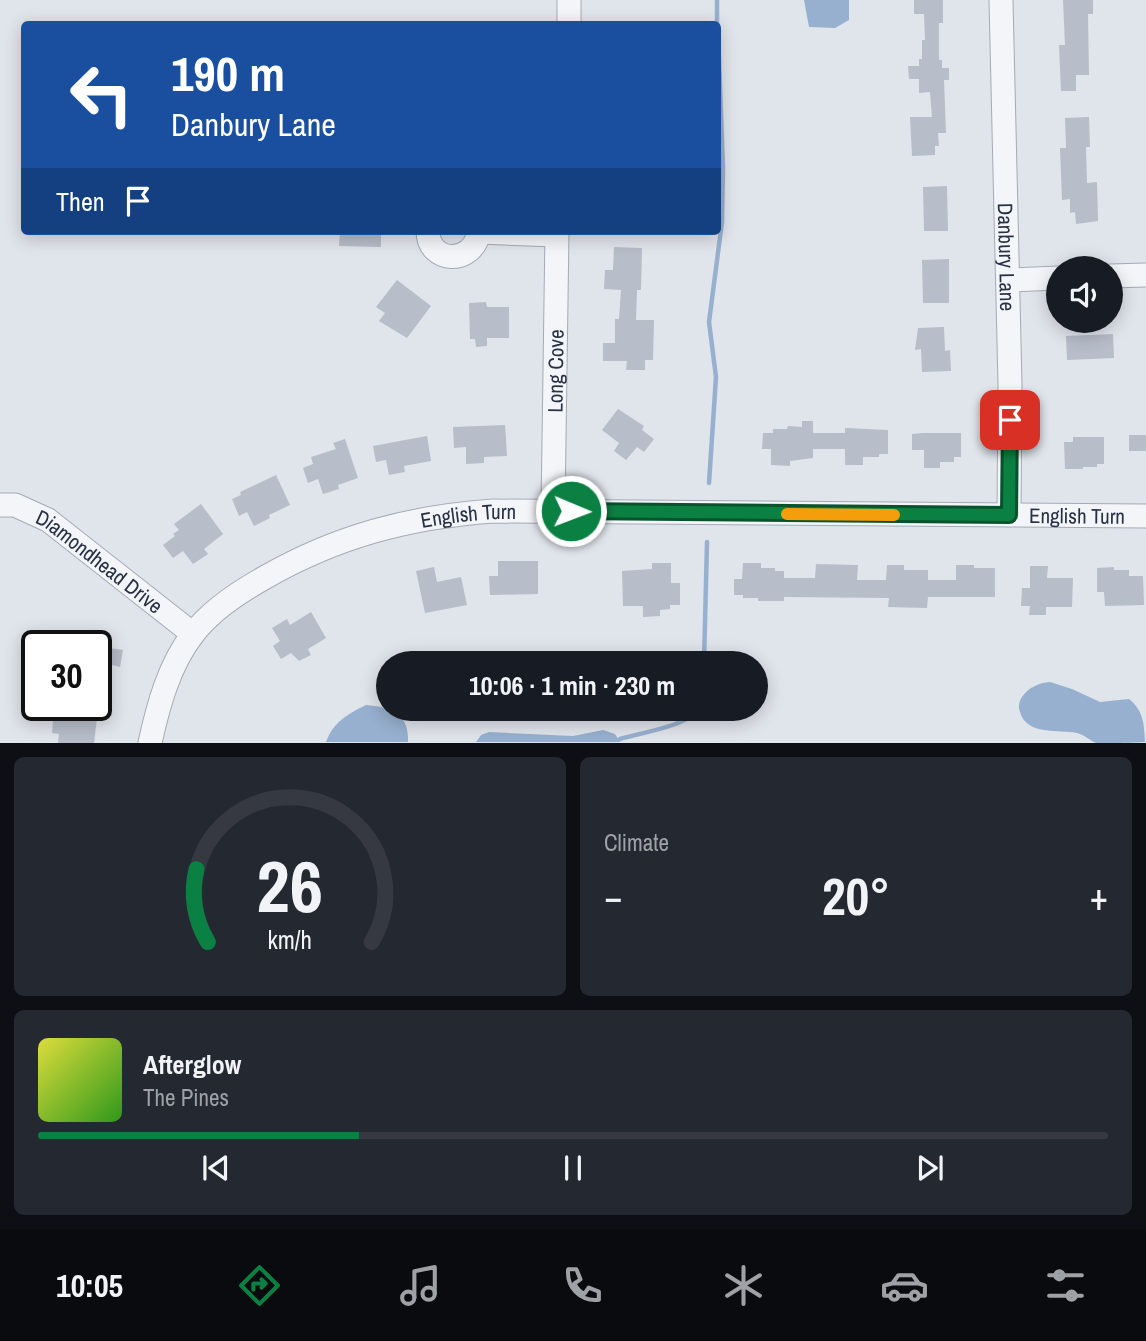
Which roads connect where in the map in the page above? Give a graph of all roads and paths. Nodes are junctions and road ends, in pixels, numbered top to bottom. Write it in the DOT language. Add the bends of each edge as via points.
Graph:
graph roads {
  1 [pos="569,0"];
  2 [pos="1001,0"];
  3 [pos="569,21"];
  4 [pos="429,235"];
  5 [pos="478,235"];
  6 [pos="556,235"];
  7 [pos="1146,275"];
  8 [pos="1123,276"];
  9 [pos="1046,278"];
  10 [pos="1007,280"];
  11 [pos="0,505"];
  12 [pos="553,511"];
  13 [pos="1009,515"];
  14 [pos="1146,516"];
  15 [pos="193,634"];
  16 [pos="150,743"];
  1 -- 3 [label="street"];
  2 -- 10 [label="street, Danbury Lane"];
  4 -- 5 [label="street" via="432,246 450,257 470,251"];
  6 -- 12 [label="street, Long Cove"];
  7 -- 8 [label="street"];
  9 -- 10 [label="street"];
  10 -- 13 [label="street, Danbury Lane"];
  11 -- 15 [label="street, Diamondhead Drive" via="15,505 48,520"];
  12 -- 13 [label="street, English Turn"];
  12 -- 15 [label="street, English Turn" via="457,514 401,523 340,541 249,586"];
  13 -- 14 [label="street, English Turn"];
  15 -- 16 [label="street, English Turn" via="158,706"];
}
